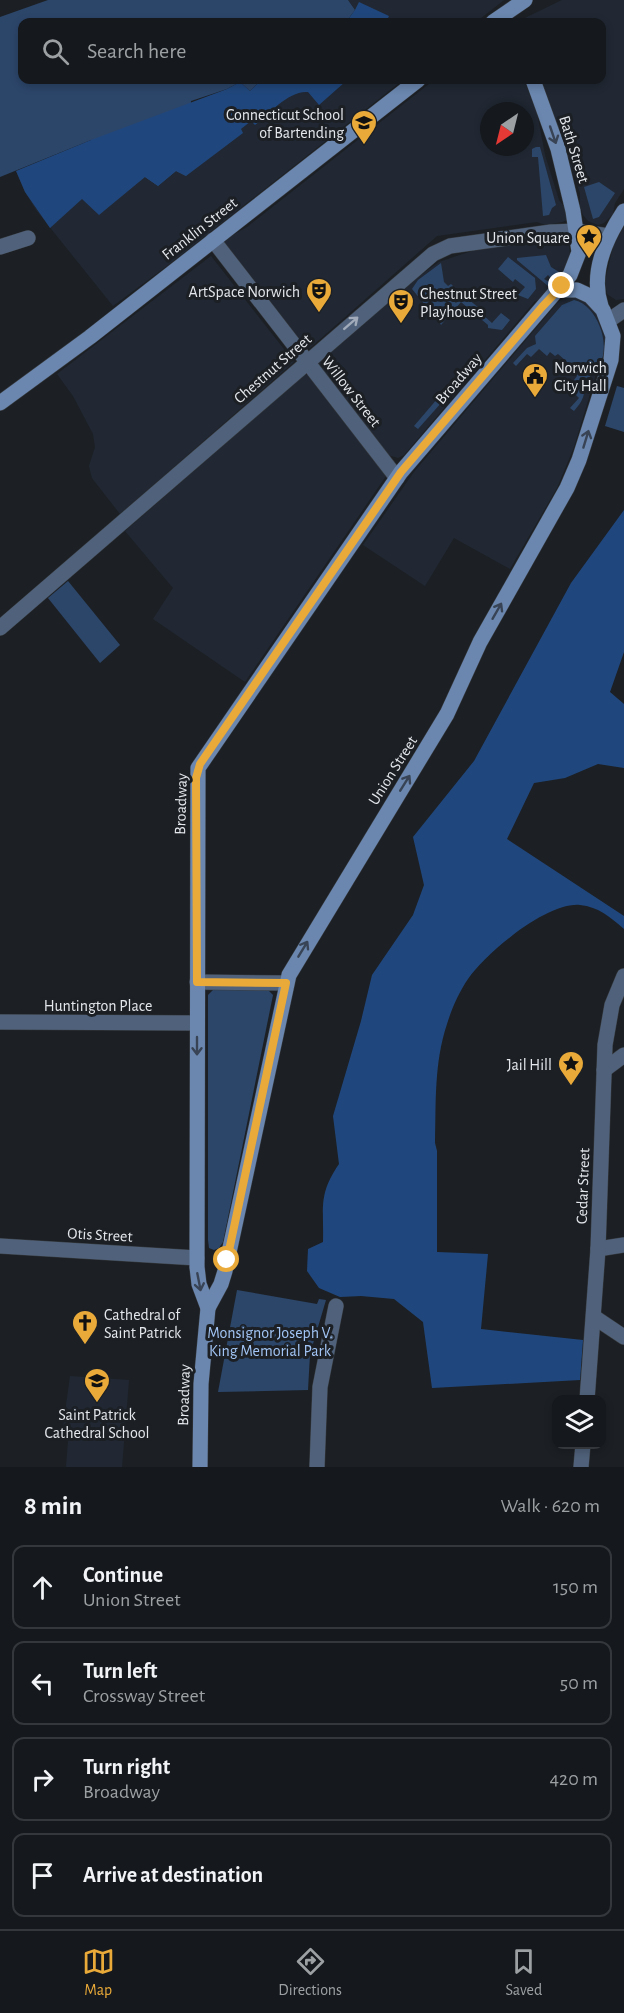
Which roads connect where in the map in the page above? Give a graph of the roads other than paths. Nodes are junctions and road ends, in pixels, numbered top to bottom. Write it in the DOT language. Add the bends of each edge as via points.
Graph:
graph roads {
  1 [pos="525,0"];
  2 [pos="510,17"];
  3 [pos="413,84"];
  4 [pos="534,84"];
  5 [pos="624,211"];
  6 [pos="577,231"];
  7 [pos="608,236"];
  8 [pos="28,238"];
  9 [pos="213,240"];
  10 [pos="0,247"];
  11 [pos="559,290"];
  12 [pos="624,310"];
  13 [pos="605,315"];
  14 [pos="307,362"];
  15 [pos="1,401"];
  16 [pos="397,478"];
  17 [pos="0,628"];
  18 [pos="624,976"];
  19 [pos="197,982"];
  20 [pos="286,983"];
  21 [pos="0,1022"];
  22 [pos="197,1023"];
  23 [pos="624,1055"];
  24 [pos="604,1070"];
  25 [pos="624,1245"];
  26 [pos="0,1246"];
  27 [pos="598,1249"];
  28 [pos="197,1258"];
  29 [pos="336,1306"];
  30 [pos="208,1308"];
  31 [pos="594,1317"];
  32 [pos="624,1337"];
  33 [pos="587,1395"];
  34 [pos="583,1449"];
  35 [pos="200,1467"];
  36 [pos="317,1467"];
  37 [pos="581,1467"];
  1 -- 2 [label="main road"];
  3 -- 9 [label="main road, Franklin Street"];
  4 -- 6 [label="main road, Bath Street, one-way" via="561,158"];
  5 -- 7 [label="main road"];
  6 -- 7 [label="street, Chestnut Street"];
  6 -- 11 [label="main road, Broadway" via="577,259"];
  14 -- 6 [label="street, Chestnut Street, one-way" via="441,249"];
  7 -- 13 [label="main road" via="597,286"];
  8 -- 10 [label="street"];
  9 -- 14 [label="street, Willow Street"];
  9 -- 15 [label="main road, Franklin Street"];
  11 -- 13 [label="main road" via="584,293"];
  11 -- 16 [label="main road, Broadway"];
  12 -- 13 [label="street"];
  20 -- 13 [label="main road, Union Street, one-way" via="447,714 484,635 571,480 611,360 614,341"];
  14 -- 16 [label="street, Willow Street"];
  14 -- 17 [label="street, Chestnut Street"];
  16 -- 19 [label="main road, Broadway" via="198,768"];
  18 -- 24 [label="street, Cedar Street" via="608,1023"];
  19 -- 20 [label="street"];
  19 -- 22 [label="main road, Broadway"];
  20 -- 30 [label="main road, Union Street" via="225,1271"];
  21 -- 22 [label="street, Huntington Place"];
  22 -- 28 [label="main road, Broadway, one-way"];
  23 -- 24 [label="street"];
  24 -- 27 [label="street, Cedar Street"];
  25 -- 27 [label="street"];
  26 -- 28 [label="street, Otis Street"];
  27 -- 31 [label="street, Cedar Street"];
  28 -- 30 [label="main road, Broadway, one-way" via="199,1284"];
  29 -- 36 [label="street" via="320,1387"];
  30 -- 35 [label="main road, Broadway" via="201,1384"];
  31 -- 32 [label="street"];
  31 -- 33 [label="street, Cedar Street"];
  34 -- 37 [label="street"];
}
